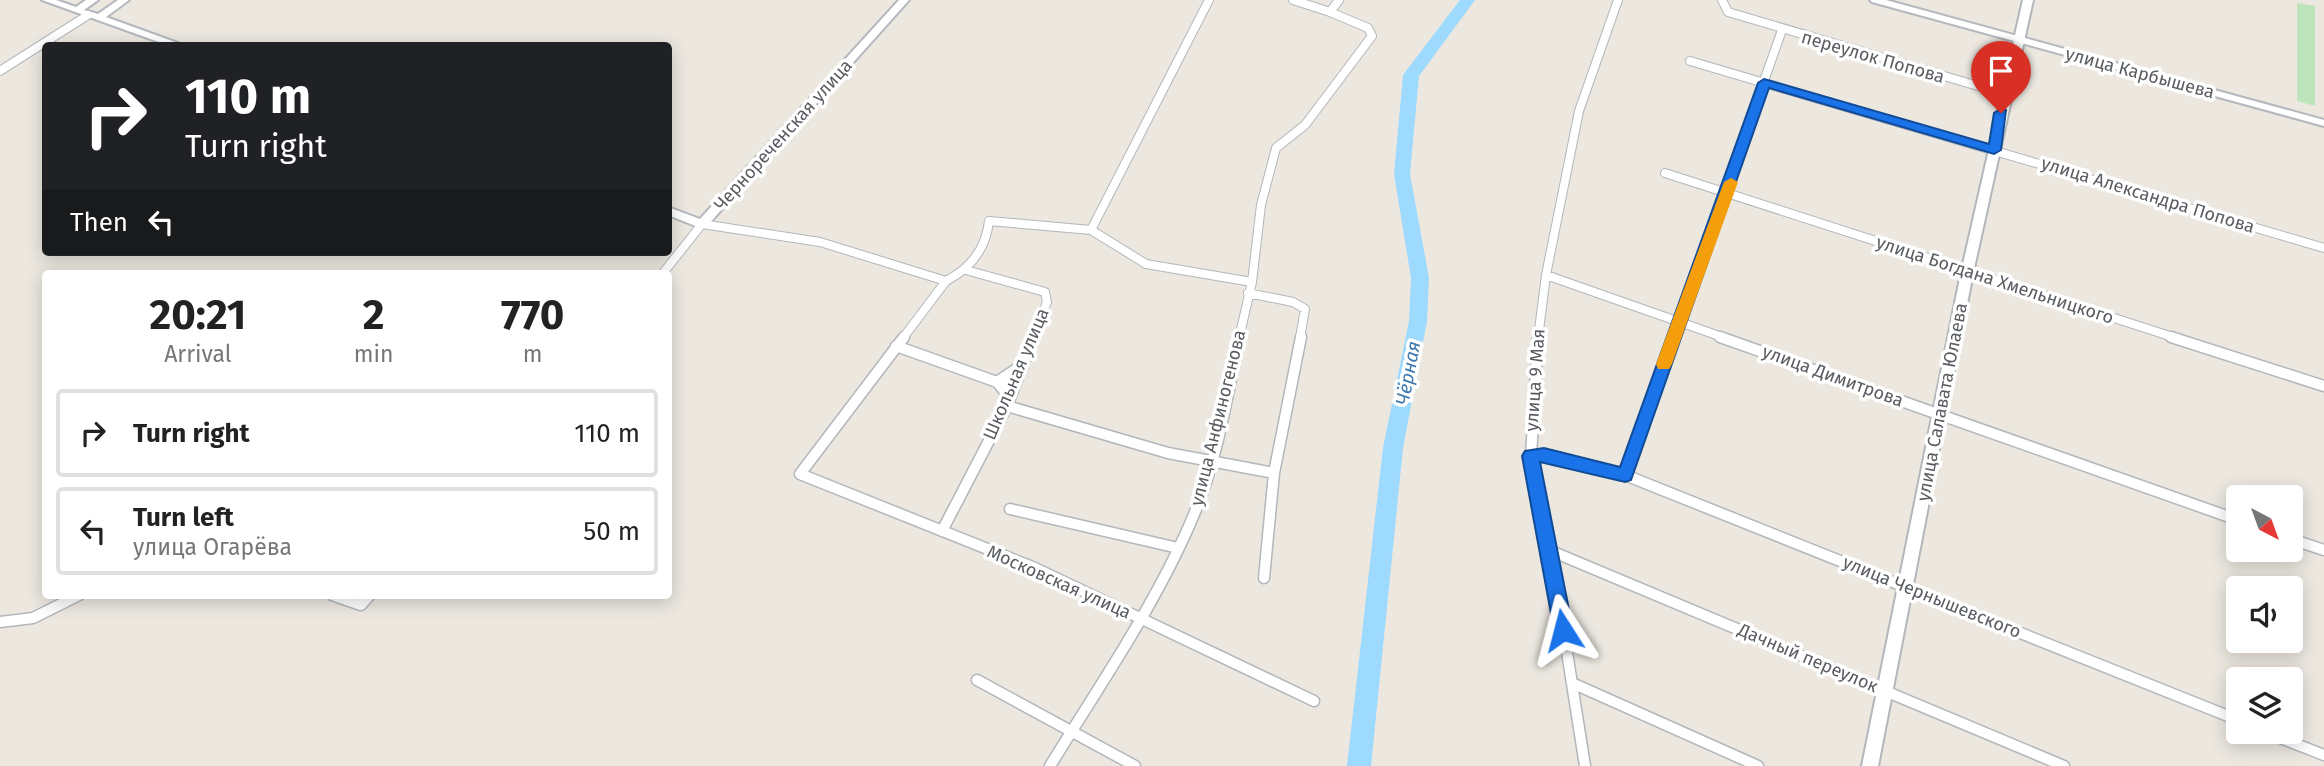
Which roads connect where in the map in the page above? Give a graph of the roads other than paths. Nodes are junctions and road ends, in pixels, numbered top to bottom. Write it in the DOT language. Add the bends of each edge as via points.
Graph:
graph roads {
  1 [pos="47,0"];
  2 [pos="93,0"];
  3 [pos="124,0"];
  4 [pos="904,0"];
  5 [pos="1209,0"];
  6 [pos="1293,0"];
  7 [pos="1339,0"];
  8 [pos="1618,0"];
  9 [pos="1722,0"];
  10 [pos="1875,0"];
  11 [pos="2028,0"];
  12 [pos="1901,3"];
  13 [pos="77,10"];
  14 [pos="1330,12"];
  15 [pos="94,16"];
  16 [pos="1782,30"];
  17 [pos="2017,39"];
  18 [pos="50,42"];
  19 [pos="169,42"];
  20 [pos="42,47"];
  21 [pos="1690,61"];
  22 [pos="0,72"];
  23 [pos="1764,83"];
  24 [pos="2004,94"];
  25 [pos="2324,123"];
  26 [pos="1994,150"];
  27 [pos="1665,173"];
  28 [pos="1728,191"];
  29 [pos="672,213"];
  30 [pos="702,224"];
  31 [pos="1091,230"];
  32 [pos="2324,248"];
  33 [pos="665,270"];
  34 [pos="966,270"];
  35 [pos="1967,273"];
  36 [pos="1546,275"];
  37 [pos="946,281"];
  38 [pos="1252,282"];
  39 [pos="1248,293"];
  40 [pos="1679,319"];
  41 [pos="895,345"];
  42 [pos="1021,366"];
  43 [pos="997,382"];
  44 [pos="2324,386"];
  45 [pos="1007,406"];
  46 [pos="1940,415"];
  47 [pos="1531,456"];
  48 [pos="1210,462"];
  49 [pos="1274,473"];
  50 [pos="1625,475"];
  51 [pos="1010,509"];
  52 [pos="2226,516"];
  53 [pos="942,531"];
  54 [pos="2303,542"];
  55 [pos="1178,548"];
  56 [pos="2324,550"];
  57 [pos="1551,551"];
  58 [pos="1264,578"];
  59 [pos="1908,586"];
  60 [pos="71,599"];
  61 [pos="344,599"];
  62 [pos="366,599"];
  63 [pos="1141,618"];
  64 [pos="0,622"];
  65 [pos="977,680"];
  66 [pos="1572,683"];
  67 [pos="1885,690"];
  68 [pos="1314,701"];
  69 [pos="2226,715"];
  70 [pos="1070,733"];
  71 [pos="2296,744"];
  72 [pos="2324,755"];
  73 [pos="1050,766"];
  74 [pos="1135,766"];
  75 [pos="1585,766"];
  76 [pos="1758,766"];
  77 [pos="1870,766"];
  78 [pos="2064,766"];
  1 -- 13 [label="main road"];
  2 -- 13 [label="main road"];
  3 -- 15 [label="main road"];
  4 -- 30 [label="main road, Чернореченская улица"];
  5 -- 31 [label="street"];
  6 -- 14 [label="street"];
  7 -- 14 [label="street"];
  8 -- 36 [label="street, улица 9 Мая" via="1579,111"];
  9 -- 16 [label="street, переулок Попова" via="1728,12"];
  10 -- 12 [label="main road, улица Карбышева"];
  11 -- 17 [label="main road, улица Салавата Юлаева"];
  12 -- 17 [label="main road, улица Карбышева"];
  13 -- 15 [label="main road"];
  14 -- 38 [label="street, улица Анфиногенова" via="1368,28 1372,36 1305,125 1297,125 1274,155 1261,205"];
  15 -- 18 [label="street"];
  15 -- 19 [label="main road"];
  16 -- 23 [label="street"];
  16 -- 24 [label="street, переулок Попова"];
  17 -- 24 [label="main road, улица Салавата Юлаева"];
  17 -- 25 [label="main road, улица Карбышева"];
  20 -- 22 [label="street"];
  21 -- 23 [label="street, улица Александра Попова"];
  23 -- 26 [label="street, улица Александра Попова"];
  23 -- 28 [label="street"];
  24 -- 26 [label="main road, улица Салавата Юлаева"];
  26 -- 32 [label="street, улица Александра Попова"];
  26 -- 35 [label="main road, улица Салавата Юлаева"];
  27 -- 28 [label="street, улица Богдана Хмельницкого"];
  28 -- 35 [label="street, улица Богдана Хмельницкого"];
  28 -- 40 [label="street"];
  29 -- 30 [label="main road"];
  30 -- 33 [label="street, Чернореченская улица"];
  30 -- 37 [label="street" via="820,242"];
  31 -- 34 [label="street" via="989,221 989,237"];
  31 -- 38 [label="street" via="1146,264"];
  34 -- 37 [label="street"];
  34 -- 42 [label="street, Школьная улица" via="1045,292 1047,302"];
  35 -- 44 [label="street, улица Богдана Хмельницкого"];
  35 -- 46 [label="main road, улица Салавата Юлаева"];
  36 -- 40 [label="street, улица Димитрова"];
  36 -- 47 [label="street, улица 9 Мая" via="1539,315"];
  37 -- 41 [label="street"];
  38 -- 39 [label="street, улица Анфиногенова"];
  39 -- 48 [label="street, улица Анфиногенова"];
  39 -- 49 [label="street" via="1305,309"];
  40 -- 46 [label="street, улица Димитрова"];
  40 -- 50 [label="street"];
  41 -- 43 [label="street"];
  41 -- 53 [label="street, Московская улица" via="800,474"];
  42 -- 43 [label="street"];
  42 -- 45 [label="street, Школьная улица"];
  43 -- 45 [label="street" via="1005,392"];
  45 -- 48 [label="street"];
  45 -- 53 [label="street, Школьная улица"];
  46 -- 52 [label="street, улица Димитрова"];
  46 -- 59 [label="main road, улица Салавата Юлаева"];
  47 -- 50 [label="street, улица Чернышевского" via="1544,455"];
  47 -- 57 [label="street, улица 9 Мая"];
  48 -- 49 [label="street"];
  48 -- 55 [label="street, улица Анфиногенова" via="1197,507"];
  49 -- 58 [label="street"];
  50 -- 59 [label="street, улица Чернышевского"];
  51 -- 55 [label="street"];
  53 -- 63 [label="street, Московская улица"];
  54 -- 56 [label="street"];
  55 -- 63 [label="street, улица Анфиногенова"];
  57 -- 66 [label="street, улица 9 Мая"];
  57 -- 67 [label="street, Дачный переулок"];
  59 -- 67 [label="main road, улица Салавата Юлаева"];
  59 -- 69 [label="street, улица Чернышевского"];
  60 -- 64 [label="street" via="33,618"];
  61 -- 62 [label="street" via="361,605"];
  63 -- 68 [label="street, Московская улица"];
  63 -- 70 [label="street, улица Анфиногенова"];
  65 -- 70 [label="street"];
  66 -- 75 [label="street, улица 9 Мая"];
  66 -- 76 [label="street"];
  67 -- 77 [label="main road, улица Салавата Юлаева"];
  67 -- 78 [label="street, Дачный переулок"];
  70 -- 73 [label="street, улица Анфиногенова"];
  70 -- 74 [label="street"];
  71 -- 72 [label="street"];
}
